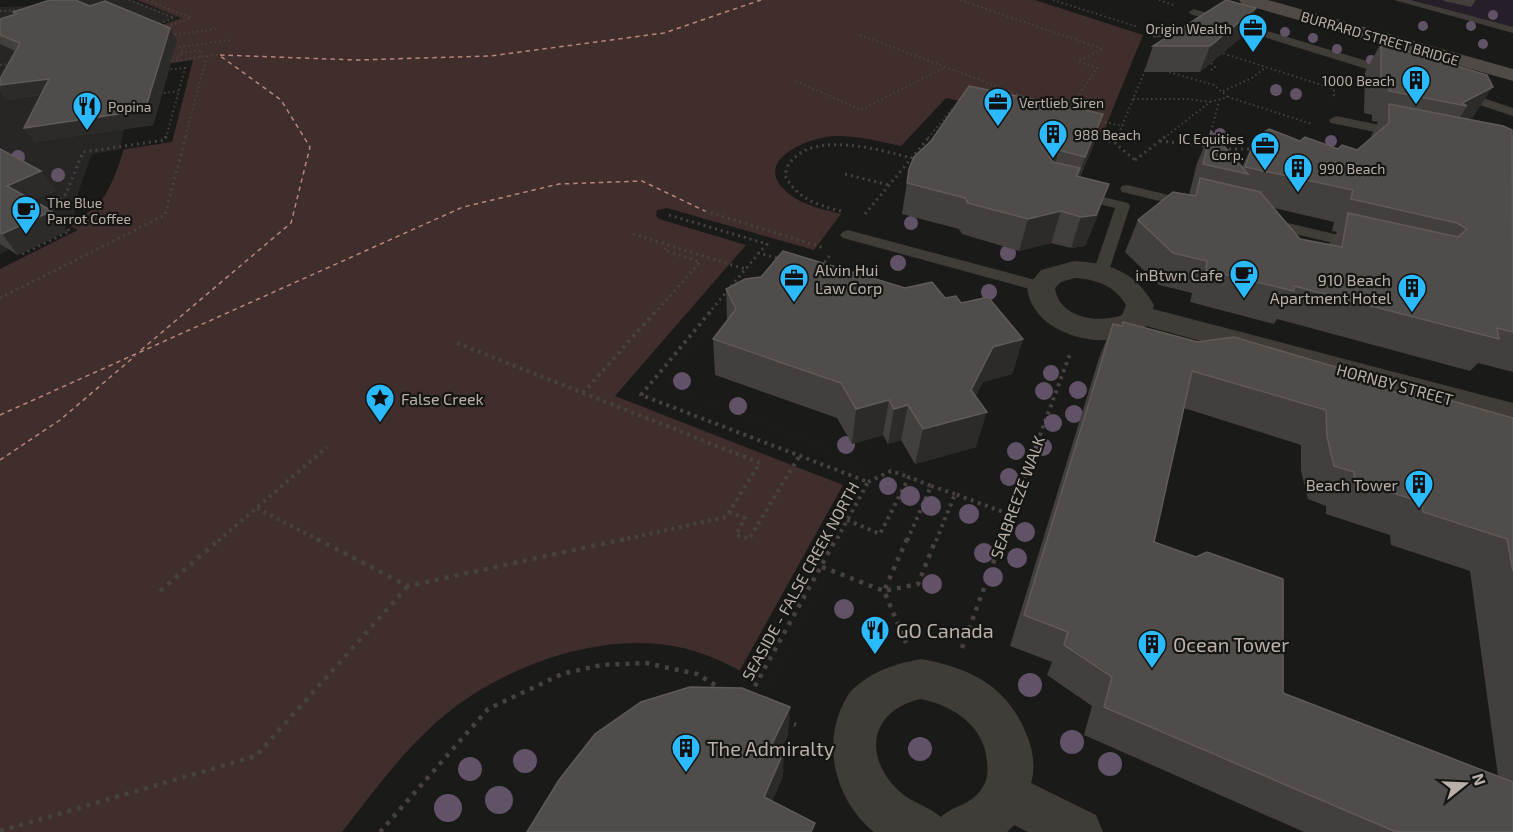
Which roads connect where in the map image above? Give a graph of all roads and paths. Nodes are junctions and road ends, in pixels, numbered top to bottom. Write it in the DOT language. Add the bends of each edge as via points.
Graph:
graph roads {
  1 [pos="129,0"];
  2 [pos="147,0"];
  3 [pos="960,0"];
  4 [pos="1053,0"];
  5 [pos="1248,0"];
  6 [pos="1399,0"];
  7 [pos="21,10"];
  8 [pos="0,12"];
  9 [pos="1194,12"];
  10 [pos="153,26"];
  11 [pos="216,30"];
  12 [pos="1513,30"];
  13 [pos="154,31"];
  14 [pos="860,35"];
  15 [pos="162,36"];
  16 [pos="231,40"];
  17 [pos="183,46"];
  18 [pos="179,47"];
  19 [pos="1216,52"];
  20 [pos="181,53"];
  21 [pos="219,55"];
  22 [pos="207,56"];
  23 [pos="200,57"];
  24 [pos="1203,58"];
  25 [pos="160,60"];
  26 [pos="165,62"];
  27 [pos="21,63"];
  28 [pos="0,65"];
  29 [pos="1147,66"];
  30 [pos="945,67"];
  31 [pos="1266,67"];
  32 [pos="161,71"];
  33 [pos="1209,72"];
  34 [pos="1401,75"];
  35 [pos="1513,75"];
  36 [pos="796,81"];
  37 [pos="1444,89"];
  38 [pos="178,91"];
  39 [pos="1224,91"];
  40 [pos="164,93"];
  41 [pos="1228,97"];
  42 [pos="1133,99"];
  43 [pos="1210,102"];
  44 [pos="1220,102"];
  45 [pos="1046,105"];
  46 [pos="964,111"];
  47 [pos="1513,112"];
  48 [pos="1068,113"];
  49 [pos="1090,118"];
  50 [pos="1336,120"];
  51 [pos="1123,126"];
  52 [pos="1080,135"];
  53 [pos="1418,136"];
  54 [pos="1160,141"];
  55 [pos="1115,143"];
  56 [pos="1208,146"];
  57 [pos="1264,149"];
  58 [pos="911,158"];
  59 [pos="845,174"];
  60 [pos="889,185"];
  61 [pos="1127,189"];
  62 [pos="1061,190"];
  63 [pos="1204,208"];
  64 [pos="705,212"];
  65 [pos="47,214"];
  66 [pos="669,215"];
  67 [pos="41,216"];
  68 [pos="863,216"];
  69 [pos="1248,218"];
  70 [pos="633,234"];
  71 [pos="848,235"];
  72 [pos="818,244"];
  73 [pos="670,246"];
  74 [pos="1375,248"];
  75 [pos="759,253"];
  76 [pos="22,254"];
  77 [pos="789,261"];
  78 [pos="745,269"];
  79 [pos="819,270"];
  80 [pos="1101,273"];
  81 [pos="1041,287"];
  82 [pos="0,298"];
  83 [pos="1138,314"];
  84 [pos="457,343"];
  85 [pos="1070,352"];
  86 [pos="583,393"];
  87 [pos="1513,415"];
  88 [pos="327,447"];
  89 [pos="800,455"];
  90 [pos="909,477"];
  91 [pos="868,482"];
  92 [pos="931,486"];
  93 [pos="955,494"];
  94 [pos="257,508"];
  95 [pos="729,512"];
  96 [pos="1011,515"];
  97 [pos="847,520"];
  98 [pos="822,567"];
  99 [pos="408,586"];
  100 [pos="160,591"];
  101 [pos="884,591"];
  102 [pos="897,624"];
  103 [pos="964,643"];
  104 [pos="726,691"];
  105 [pos="746,703"];
  106 [pos="776,716"];
  107 [pos="796,724"];
  108 [pos="1005,795"];
  109 [pos="907,829"];
  110 [pos="0,831"];
  111 [pos="380,832"];
  112 [pos="959,832"];
  113 [pos="1079,832"];
  1 -- 10 [label="path" via="174,18"];
  2 -- 13 [label="path" via="191,18"];
  3 -- 48 [label="path" via="1103,49 1078,61 1097,68"];
  4 -- 29 [label="path" via="1161,32"];
  5 -- 35 [label="main road, BURRARD STREET BRIDGE"];
  6 -- 12 [label="lane"];
  7 -- 8 [label="path"];
  9 -- 34 [label="lane"];
  11 -- 15 [label="path"];
  14 -- 30 [label="path"];
  16 -- 17 [label="path"];
  17 -- 18 [label="path"];
  17 -- 20 [label="path"];
  19 -- 31 [label="path"];
  20 -- 23 [label="path" via="202,50"];
  20 -- 25 [label="path" via="180,57"];
  21 -- 22 [label="path"];
  22 -- 23 [label="path"];
  22 -- 82 [label="path" via="165,215"];
  23 -- 26 [label="path"];
  24 -- 33 [label="path" via="1215,67"];
  27 -- 28 [label="path"];
  29 -- 39 [label="path"];
  29 -- 42 [label="path"];
  30 -- 36 [label="path" via="861,110"];
  30 -- 45 [label="path"];
  31 -- 39 [label="path"];
  31 -- 50 [label="path" via="1334,89"];
  32 -- 38 [label="path" via="185,68"];
  37 -- 47 [label="lane"];
  38 -- 40 [label="path"];
  38 -- 65 [label="path" via="165,140 83,152 66,194"];
  39 -- 41 [label="path"];
  41 -- 44 [label="path"];
  41 -- 50 [label="path" via="1327,129"];
  42 -- 43 [label="path"];
  42 -- 51 [label="path"];
  43 -- 44 [label="path"];
  43 -- 54 [label="path"];
  44 -- 56 [label="path"];
  46 -- 58 [label="path" via="952,108"];
  49 -- 51 [label="path"];
  50 -- 53 [label="lane"];
  51 -- 55 [label="path"];
  52 -- 55 [label="path"];
  54 -- 55 [label="path" via="1135,160"];
  54 -- 56 [label="path"];
  56 -- 57 [label="path"];
  58 -- 60 [label="path"];
  58 -- 68 [label="path" via="864,145 833,144 804,151 790,162 785,176 792,191 811,202"];
  59 -- 60 [label="path"];
  60 -- 68 [label="path"];
  61 -- 63 [label="lane"];
  62 -- 80 [label="lane" via="1123,207"];
  64 -- 72 [label="path"];
  65 -- 67 [label="path"];
  65 -- 76 [label="path" via="70,231"];
  66 -- 75 [label="path" via="767,244"];
  68 -- 71 [label="path"];
  69 -- 74 [label="lane"];
  70 -- 73 [label="path"];
  71 -- 79 [label="path"];
  71 -- 81 [label="lane"];
  73 -- 78 [label="path"];
  73 -- 86 [label="path" via="664,250 700,262"];
  75 -- 77 [label="path"];
  75 -- 78 [label="path, SEASIDE - FALSE CREEK NORTH"];
  78 -- 89 [label="path, SEASIDE - FALSE CREEK NORTH" via="640,395"];
  80 -- 81 [label="street" via="1062,271 1052,274"];
  80 -- 83 [label="street" via="1131,291 1140,305"];
  81 -- 83 [label="street" via="1040,296 1048,309 1079,327 1117,329 1134,321"];
  83 -- 87 [label="street, HORNBY STREET"];
  84 -- 86 [label="path"];
  85 -- 96 [label="path, SEABREEZE WALK"];
  86 -- 95 [label="path" via="760,463"];
  88 -- 94 [label="path"];
  89 -- 91 [label="path, SEASIDE - FALSE CREEK NORTH"];
  89 -- 95 [label="path" via="749,539 736,535 745,518"];
  90 -- 91 [label="path" via="891,471"];
  90 -- 92 [label="path"];
  90 -- 97 [label="path" via="880,534"];
  91 -- 97 [label="path, SEASIDE - FALSE CREEK NORTH"];
  92 -- 93 [label="path"];
  92 -- 101 [label="path"];
  93 -- 96 [label="path"];
  93 -- 101 [label="path" via="918,584"];
  94 -- 99 [label="path"];
  94 -- 100 [label="path"];
  95 -- 99 [label="path" via="726,517"];
  96 -- 103 [label="path, SEABREEZE WALK"];
  97 -- 98 [label="path, SEASIDE - FALSE CREEK NORTH"];
  98 -- 101 [label="path"];
  98 -- 105 [label="path, SEASIDE - FALSE CREEK NORTH"];
  99 -- 110 [label="path" via="256,756"];
  101 -- 102 [label="path"];
  104 -- 111 [label="path, SEASIDE - FALSE CREEK NORTH" via="697,674 646,663 601,665 562,674 488,709"];
  106 -- 107 [label="path"];
  108 -- 109 [label="street" via="1011,772 1008,749 1001,728 987,708 948,682 920,677 898,681 878,692 863,709 855,732 855,757 863,782 879,806"];
  108 -- 112 [label="street" via="994,814 974,828"];
  108 -- 113 [label="street"];
}
